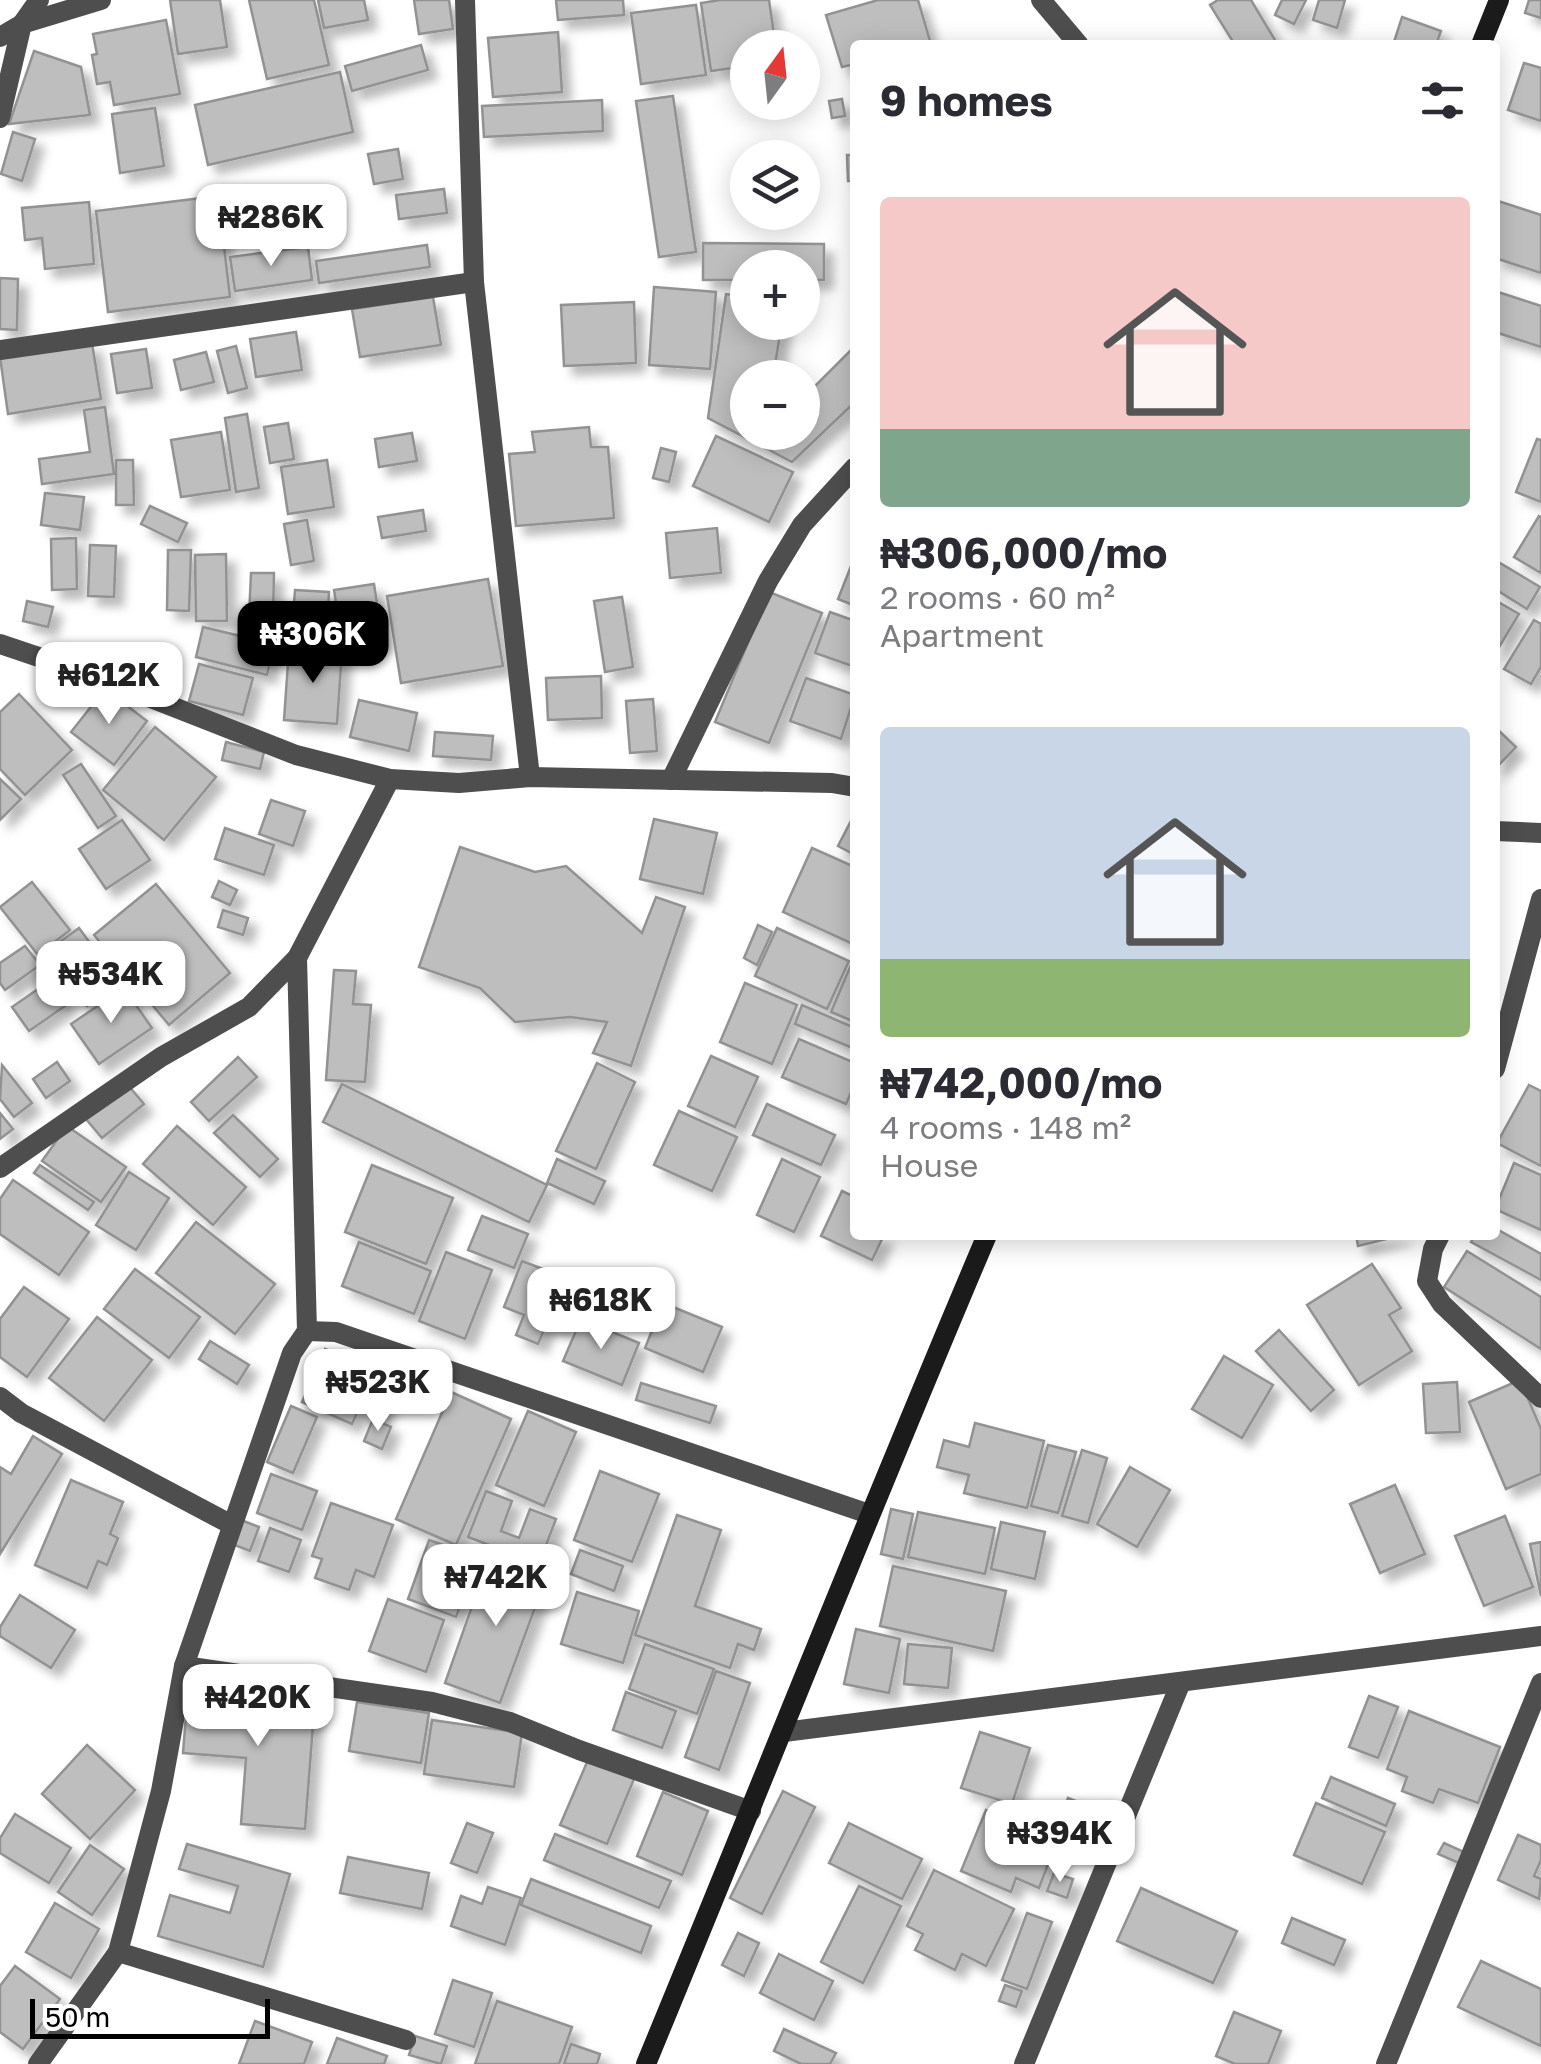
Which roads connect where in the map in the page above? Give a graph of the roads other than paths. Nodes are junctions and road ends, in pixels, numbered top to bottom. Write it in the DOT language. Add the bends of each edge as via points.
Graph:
graph roads {
  1 [pos="39,0"];
  2 [pos="101,0"];
  3 [pos="466,0"];
  4 [pos="1042,0"];
  5 [pos="1500,0"];
  6 [pos="22,24"];
  7 [pos="0,37"];
  8 [pos="1075,40"];
  9 [pos="1483,40"];
  10 [pos="0,118"];
  11 [pos="474,282"];
  12 [pos="0,350"];
  13 [pos="850,472"];
  14 [pos="0,644"];
  15 [pos="530,777"];
  16 [pos="390,779"];
  17 [pos="670,780"];
  18 [pos="850,786"];
  19 [pos="1500,831"];
  20 [pos="1541,833"];
  21 [pos="1541,900"];
  22 [pos="297,958"];
  23 [pos="1500,1051"];
  24 [pos="0,1168"];
  25 [pos="985,1240"];
  26 [pos="1438,1240"];
  27 [pos="307,1331"];
  28 [pos="0,1397"];
  29 [pos="1541,1398"];
  30 [pos="868,1514"];
  31 [pos="232,1525"];
  32 [pos="1541,1636"];
  33 [pos="184,1666"];
  34 [pos="1181,1682"];
  35 [pos="1541,1683"];
  36 [pos="784,1732"];
  37 [pos="751,1811"];
  38 [pos="118,1952"];
  39 [pos="406,2040"];
  40 [pos="38,2064"];
  41 [pos="646,2064"];
  42 [pos="1024,2064"];
  43 [pos="1386,2064"];
  1 -- 6 [label="street"];
  2 -- 6 [label="street"];
  3 -- 11 [label="street"];
  4 -- 8 [label="street"];
  5 -- 9 [label="street"];
  6 -- 7 [label="street"];
  6 -- 10 [label="street"];
  11 -- 12 [label="street"];
  11 -- 15 [label="street"];
  13 -- 17 [label="street" via="802,525 768,581"];
  14 -- 16 [label="street" via="296,755"];
  15 -- 16 [label="street"];
  15 -- 17 [label="street"];
  16 -- 22 [label="street"];
  17 -- 18 [label="street"];
  19 -- 20 [label="street"];
  21 -- 23 [label="street"];
  22 -- 24 [label="street" via="249,1007 161,1057"];
  22 -- 27 [label="street"];
  25 -- 30 [label="street"];
  26 -- 29 [label="street" via="1428,1281 1442,1304"];
  27 -- 30 [label="street" via="336,1332"];
  27 -- 31 [label="street" via="292,1353"];
  28 -- 31 [label="street"];
  30 -- 36 [label="street"];
  31 -- 33 [label="street"];
  32 -- 34 [label="street"];
  33 -- 37 [label="street" via="432,1702"];
  33 -- 38 [label="street" via="161,1791"];
  34 -- 36 [label="street"];
  34 -- 42 [label="street"];
  35 -- 43 [label="street"];
  36 -- 37 [label="street"];
  37 -- 41 [label="street"];
  38 -- 39 [label="street"];
  38 -- 40 [label="street"];
}
